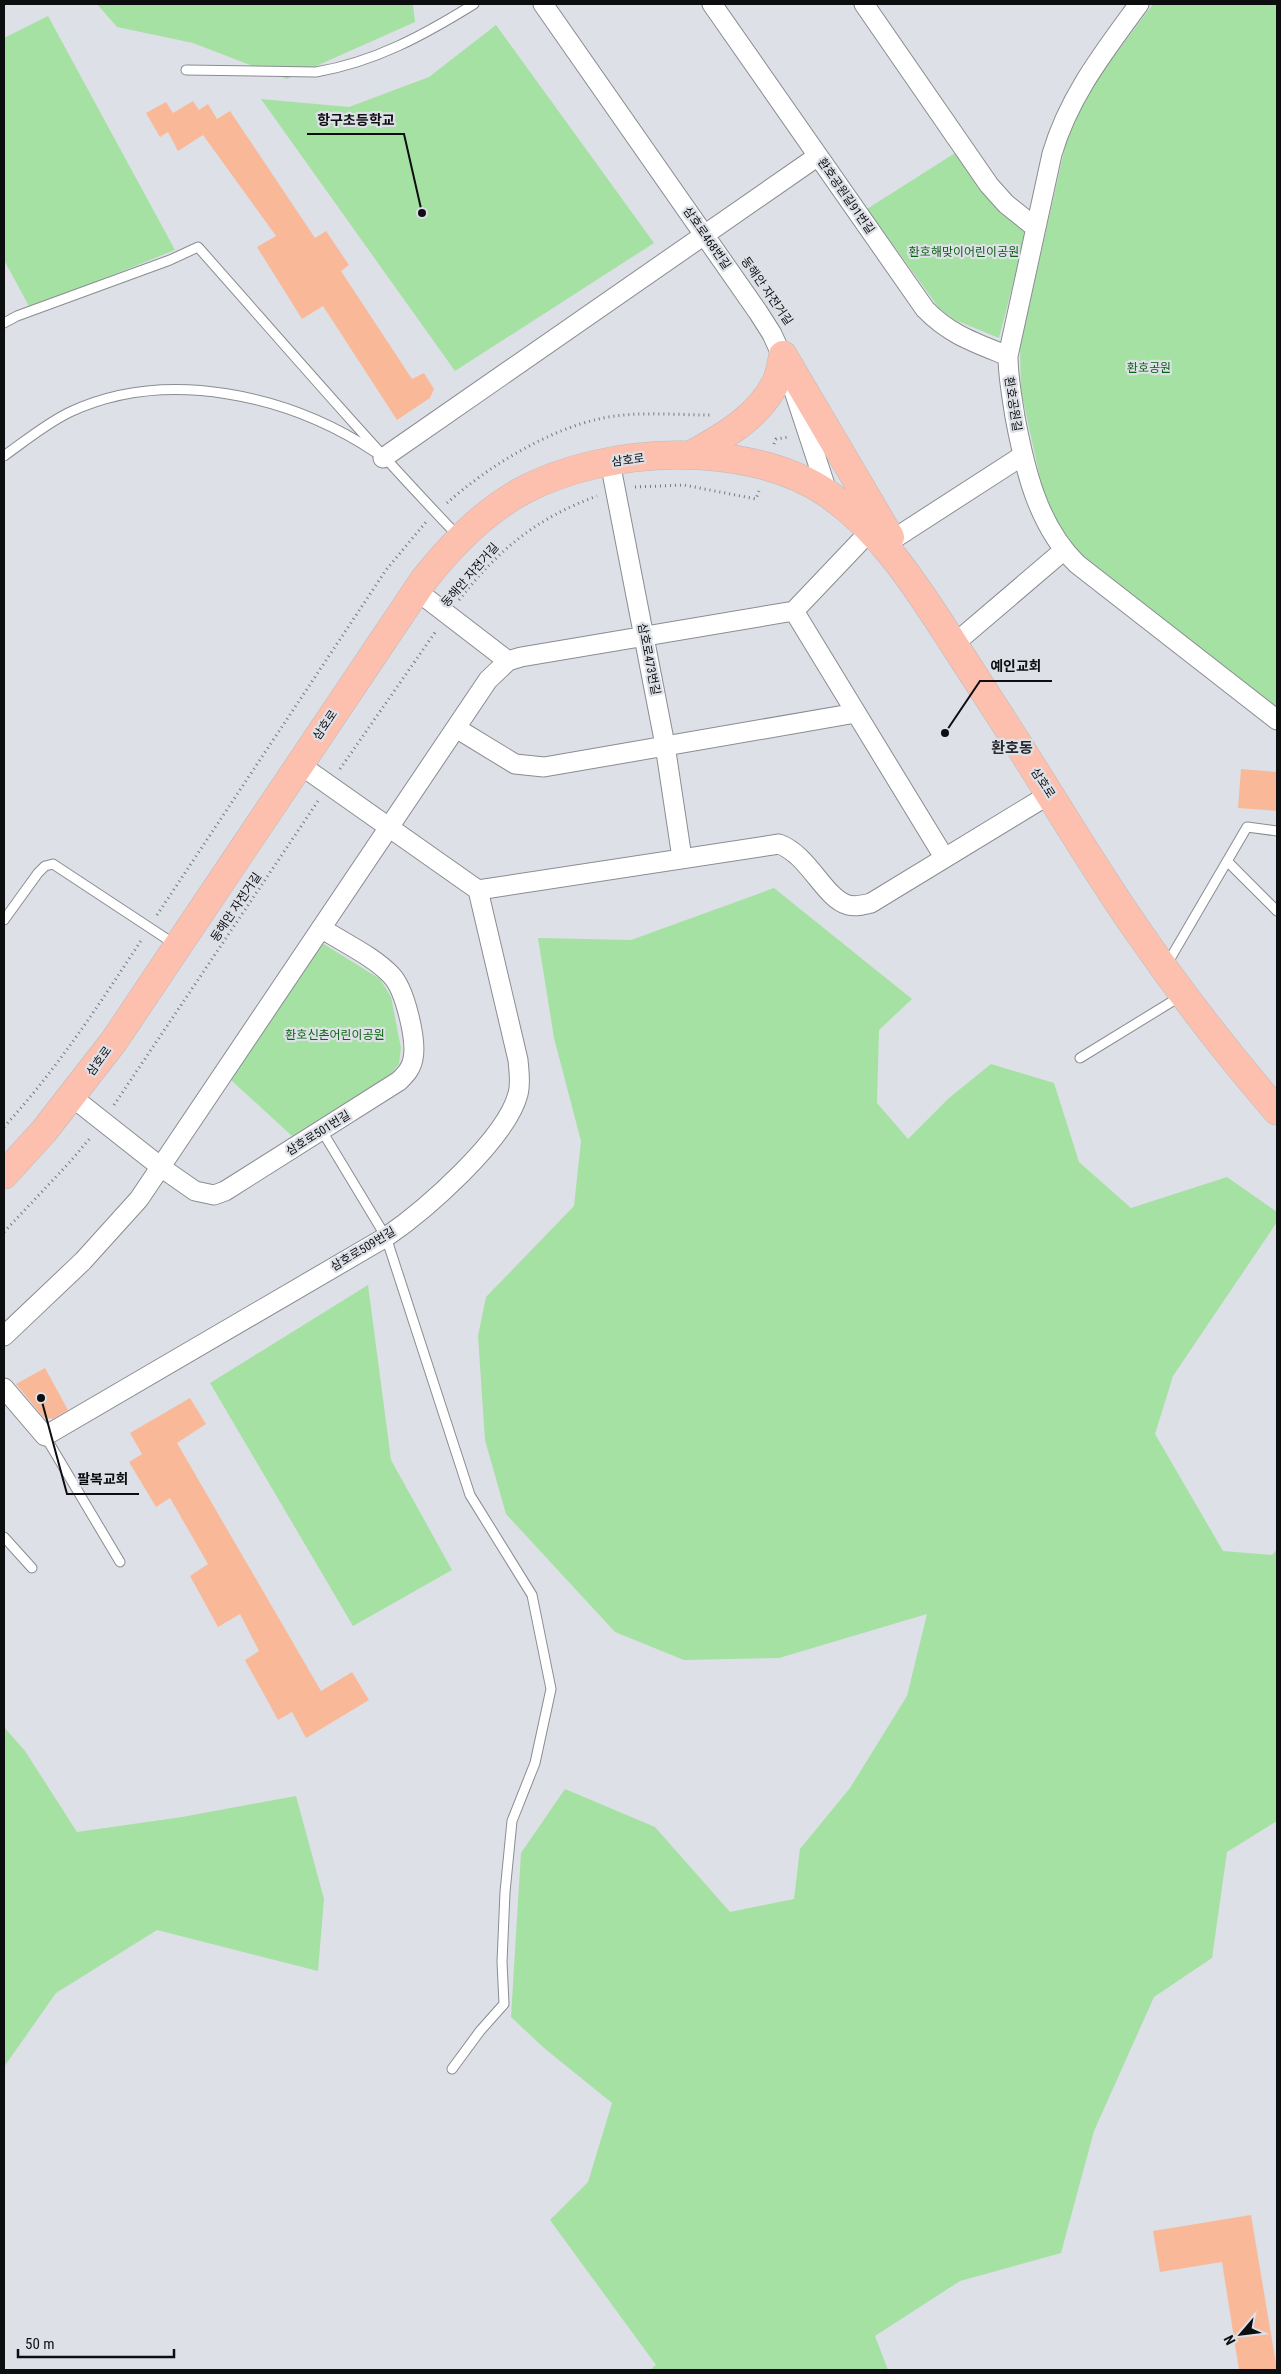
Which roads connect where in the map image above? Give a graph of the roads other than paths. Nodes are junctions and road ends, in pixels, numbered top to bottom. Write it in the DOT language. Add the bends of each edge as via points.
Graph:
graph roads {
  1 [pos="474,4"];
  2 [pos="543,4"];
  3 [pos="712,4"];
  4 [pos="864,4"];
  5 [pos="1139,4"];
  6 [pos="186,70"];
  7 [pos="818,156"];
  8 [pos="1036,228"];
  9 [pos="705,235"];
  10 [pos="4,323"];
  11 [pos="783,355"];
  12 [pos="1008,356"];
  13 [pos="691,455"];
  14 [pos="4,456"];
  15 [pos="1022,456"];
  16 [pos="383,458"];
  17 [pos="610,462"];
  18 [pos="828,494"];
  19 [pos="881,535"];
  20 [pos="460,538"];
  21 [pos="1063,551"];
  22 [pos="417,591"];
  23 [pos="794,611"];
  24 [pos="644,635"];
  25 [pos="954,644"];
  26 [pos="508,661"];
  27 [pos="856,713"];
  28 [pos="1277,720"];
  29 [pos="456,728"];
  30 [pos="665,745"];
  31 [pos="299,764"];
  32 [pos="1050,794"];
  33 [pos="389,825"];
  34 [pos="1277,831"];
  35 [pos="944,857"];
  36 [pos="682,858"];
  37 [pos="1228,861"];
  38 [pos="478,890"];
  39 [pos="1277,910"];
  40 [pos="4,920"];
  41 [pos="321,928"];
  42 [pos="176,946"];
  43 [pos="1164,969"];
  44 [pos="1183,994"];
  45 [pos="1080,1058"];
  46 [pos="72,1097"];
  47 [pos="1277,1111"];
  48 [pos="322,1131"];
  49 [pos="162,1168"];
  50 [pos="4,1175"];
  51 [pos="386,1237"];
  52 [pos="4,1336"];
  53 [pos="4,1388"];
  54 [pos="45,1436"];
  55 [pos="4,1537"];
  56 [pos="120,1562"];
  57 [pos="32,1568"];
  58 [pos="452,2069"];
  1 -- 6 [label="lane" via="406,44 332,69 316,72"];
  2 -- 9 [label="street, 삼호로468번길"];
  3 -- 7 [label="street, 환호공원길91번길"];
  4 -- 8 [label="street" via="989,185 1006,204"];
  5 -- 8 [label="street, 환호공원길" via="1099,58 1069,107 1052,154"];
  7 -- 9 [label="street"];
  7 -- 12 [label="street, 환호공원길91번길" via="925,309 955,335"];
  8 -- 12 [label="street, 환호공원길"];
  9 -- 11 [label="street, 삼호로468번길"];
  9 -- 16 [label="street"];
  10 -- 16 [label="lane" via="198,247"];
  11 -- 13 [label="main road" via="777,380 766,400 730,431"];
  11 -- 18 [label="street, 삼호로468번길"];
  11 -- 19 [label="main road, 삼호로"];
  12 -- 15 [label="street, 환호공원길"];
  13 -- 17 [label="main road, 삼호로"];
  13 -- 18 [label="main road, 삼호로" via="775,469 800,478"];
  14 -- 16 [label="lane" via="69,412 146,392 178,389 224,394 298,413 355,439"];
  15 -- 19 [label="street"];
  15 -- 21 [label="street, 환호공원길" via="1041,512"];
  16 -- 20 [label="lane"];
  17 -- 20 [label="main road, 삼호로" via="571,471 522,492 493,510"];
  17 -- 24 [label="street, 삼호로473번길"];
  18 -- 19 [label="main road, 삼호로"];
  19 -- 23 [label="street"];
  19 -- 25 [label="main road, 삼호로"];
  20 -- 22 [label="main road, 삼호로"];
  21 -- 25 [label="street"];
  21 -- 28 [label="street, 환호공원길"];
  22 -- 26 [label="street"];
  22 -- 31 [label="main road, 삼호로"];
  23 -- 24 [label="street"];
  23 -- 27 [label="street"];
  24 -- 26 [label="street"];
  24 -- 30 [label="street, 삼호로473번길"];
  25 -- 32 [label="main road, 삼호로"];
  26 -- 29 [label="street" via="488,680"];
  27 -- 30 [label="street"];
  27 -- 35 [label="street"];
  29 -- 30 [label="street" via="515,764 528,767 544,767"];
  29 -- 33 [label="street"];
  30 -- 36 [label="street, 삼호로473번길"];
  31 -- 33 [label="street"];
  31 -- 42 [label="main road, 삼호로"];
  32 -- 35 [label="street"];
  32 -- 43 [label="main road, 삼호로"];
  33 -- 38 [label="street"];
  33 -- 41 [label="street"];
  34 -- 37 [label="lane" via="1247,827"];
  35 -- 36 [label="street" via="871,903 858,906 846,905 836,898 800,857 779,844"];
  36 -- 38 [label="street"];
  37 -- 39 [label="lane"];
  37 -- 43 [label="lane"];
  38 -- 51 [label="street, 삼호로509번길" via="518,1060 518,1095 502,1126 483,1150 428,1205"];
  40 -- 42 [label="lane" via="38,873 53,864"];
  41 -- 48 [label="street, 삼호로501번길" via="379,966 398,984 414,1044 409,1071 399,1081"];
  41 -- 49 [label="street"];
  42 -- 46 [label="main road, 삼호로" via="114,1041"];
  43 -- 44 [label="main road, 삼호로"];
  44 -- 45 [label="lane"];
  44 -- 47 [label="main road, 삼호로"];
  46 -- 49 [label="street, 삼호로501번길"];
  46 -- 50 [label="main road, 삼호로"];
  48 -- 49 [label="street, 삼호로501번길" via="226,1191 214,1195 195,1191"];
  48 -- 51 [label="lane"];
  49 -- 52 [label="street" via="116,1226"];
  51 -- 54 [label="street, 삼호로509번길"];
  51 -- 58 [label="lane" via="470,1495 532,1595 551,1689 535,1763 512,1821 504,1892 504,2004"];
  53 -- 54 [label="street"];
  54 -- 56 [label="lane"];
  55 -- 57 [label="lane"];
}
